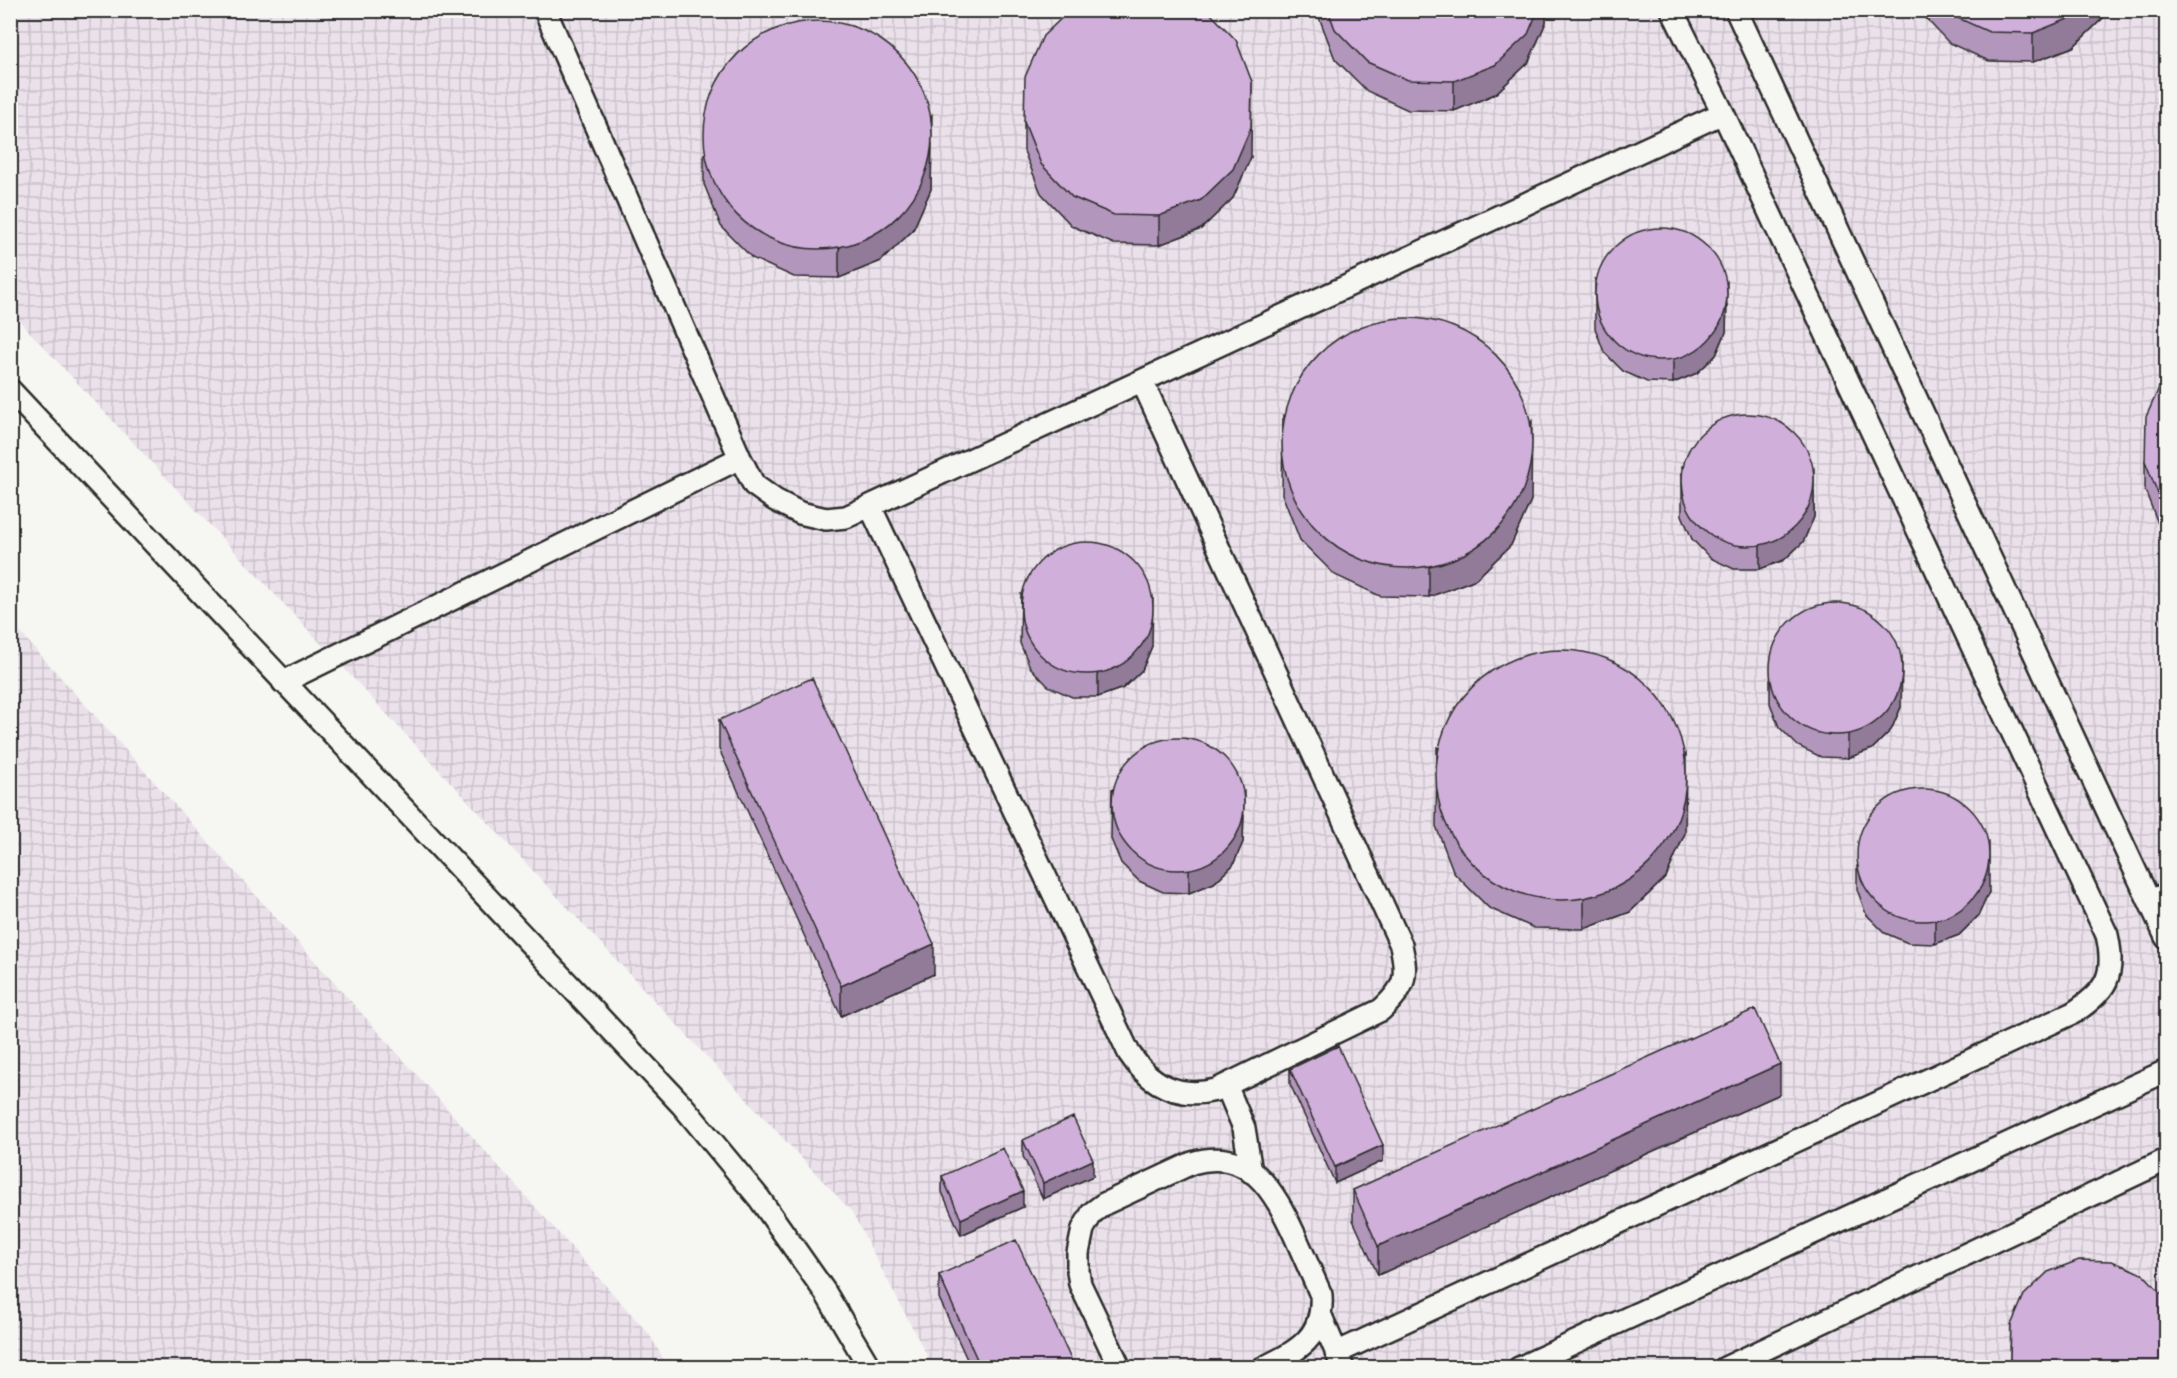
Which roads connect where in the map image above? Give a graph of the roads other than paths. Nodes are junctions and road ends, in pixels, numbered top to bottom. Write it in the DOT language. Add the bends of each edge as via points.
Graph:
graph roads {
  1 [pos="545,10"];
  2 [pos="1672,10"];
  3 [pos="1736,10"];
  4 [pos="1723,113"];
  5 [pos="1142,381"];
  6 [pos="10,390"];
  7 [pos="740,458"];
  8 [pos="870,506"];
  9 [pos="283,681"];
  10 [pos="2158,898"];
  11 [pos="2166,937"];
  12 [pos="2166,1071"];
  13 [pos="1226,1085"];
  14 [pos="2166,1160"];
  15 [pos="1251,1172"];
  16 [pos="1321,1316"];
  17 [pos="1340,1360"];
  18 [pos="870,1368"];
  19 [pos="1120,1368"];
  20 [pos="1263,1368"];
  21 [pos="1519,1368"];
  22 [pos="1725,1368"];
  1 -- 7 [label="lane"];
  2 -- 4 [label="lane"];
  3 -- 10 [label="lane"];
  4 -- 5 [label="lane"];
  4 -- 17 [label="lane" via="2107,935 2112,956 2110,972 2090,1002 2073,1013"];
  5 -- 8 [label="lane"];
  5 -- 13 [label="lane" via="1404,957 1402,985 1381,1010"];
  6 -- 9 [label="lane"];
  7 -- 8 [label="lane" via="754,485 800,513 826,519 846,517"];
  7 -- 9 [label="lane"];
  8 -- 13 [label="lane" via="1140,1071 1178,1091 1199,1094"];
  9 -- 18 [label="lane" via="682,1105 759,1198 825,1292"];
  10 -- 11 [label="lane"];
  12 -- 21 [label="lane"];
  13 -- 15 [label="lane" via="1244,1128"];
  14 -- 22 [label="lane"];
  15 -- 16 [label="lane" via="1265,1182 1279,1201 1321,1295"];
  15 -- 19 [label="lane" via="1226,1159 1207,1159 1104,1204 1092,1213 1083,1228 1078,1253 1080,1284"];
  16 -- 17 [label="lane"];
  16 -- 20 [label="lane" via="1302,1346"];
}
